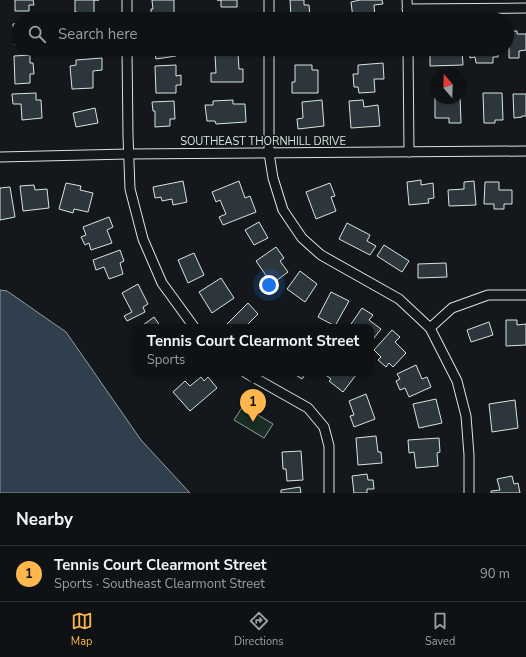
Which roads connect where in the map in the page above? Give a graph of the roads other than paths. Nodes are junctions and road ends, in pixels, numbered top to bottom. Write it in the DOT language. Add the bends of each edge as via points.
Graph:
graph roads {
  1 [pos="127,0"];
  2 [pos="268,0"];
  3 [pos="407,4"];
  4 [pos="526,8"];
  5 [pos="127,12"];
  6 [pos="269,12"];
  7 [pos="127,56"];
  8 [pos="269,56"];
  9 [pos="408,56"];
  10 [pos="526,151"];
  11 [pos="409,152"];
  12 [pos="269,153"];
  13 [pos="128,154"];
  14 [pos="0,157"];
  15 [pos="526,295"];
  16 [pos="192,324"];
  17 [pos="430,328"];
  18 [pos="251,376"];
  19 [pos="329,493"];
  20 [pos="469,493"];
  1 -- 5 [label="street"];
  2 -- 6 [label="street"];
  3 -- 4 [label="street"];
  7 -- 13 [label="street"];
  8 -- 12 [label="street"];
  9 -- 11 [label="street"];
  10 -- 11 [label="street, SOUTHEAST THORNHILL DRIVE"];
  11 -- 12 [label="street, SOUTHEAST THORNHILL DRIVE"];
  12 -- 13 [label="street, SOUTHEAST THORNHILL DRIVE"];
  12 -- 17 [label="street" via="273,178 283,210 302,238 321,255 399,299"];
  13 -- 14 [label="street, SOUTHEAST THORNHILL DRIVE"];
  13 -- 16 [label="street" via="130,189 142,239 162,283"];
  15 -- 17 [label="street" via="488,295 452,308"];
  17 -- 20 [label="street" via="457,381 466,416"];
  18 -- 19 [label="street" via="308,408 324,427 328,446"];
}
